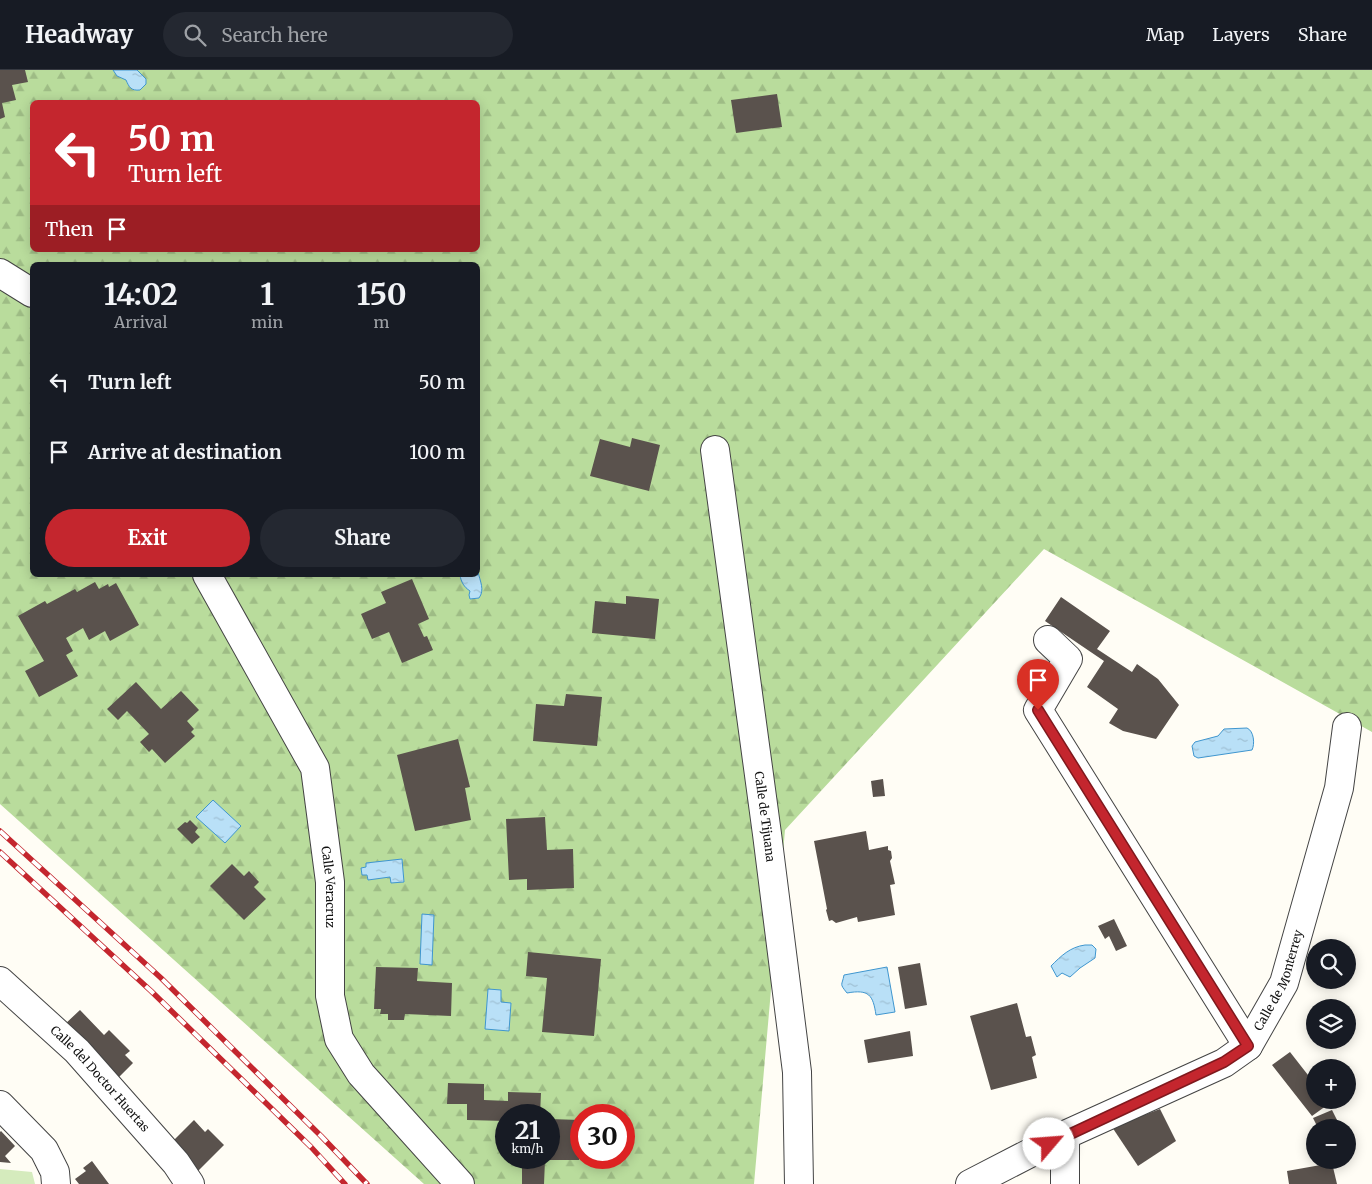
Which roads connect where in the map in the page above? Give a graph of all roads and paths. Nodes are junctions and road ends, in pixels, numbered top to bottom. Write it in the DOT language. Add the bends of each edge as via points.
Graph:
graph roads {
  1 [pos="0,273"];
  2 [pos="30,292"];
  3 [pos="715,450"];
  4 [pos="208,577"];
  5 [pos="1048,640"];
  6 [pos="1347,727"];
  7 [pos="0,981"];
  8 [pos="1248,1046"];
  9 [pos="0,1105"];
  10 [pos="1065,1135"];
  11 [pos="56,1184"];
  12 [pos="190,1184"];
  13 [pos="460,1184"];
  14 [pos="799,1184"];
  15 [pos="970,1184"];
  16 [pos="1065,1184"];
  1 -- 2 [label="street"];
  3 -- 14 [label="street, Calle de Tijuana" via="797,1072"];
  4 -- 13 [label="street, Calle Veracruz" via="316,768 330,882 330,996 339,1040 360,1074"];
  5 -- 8 [label="street" via="1068,659 1038,710"];
  6 -- 8 [label="street, Calle de Monterrey" via="1339,788 1284,983"];
  7 -- 12 [label="street, Calle del Doctor Huertas" via="77,1052 176,1163"];
  8 -- 10 [label="street, Calle de Monterrey" via="1224,1062"];
  9 -- 11 [label="street" via="44,1150 55,1172"];
  10 -- 15 [label="street, Calle de Monterrey"];
  10 -- 16 [label="street"];
}
